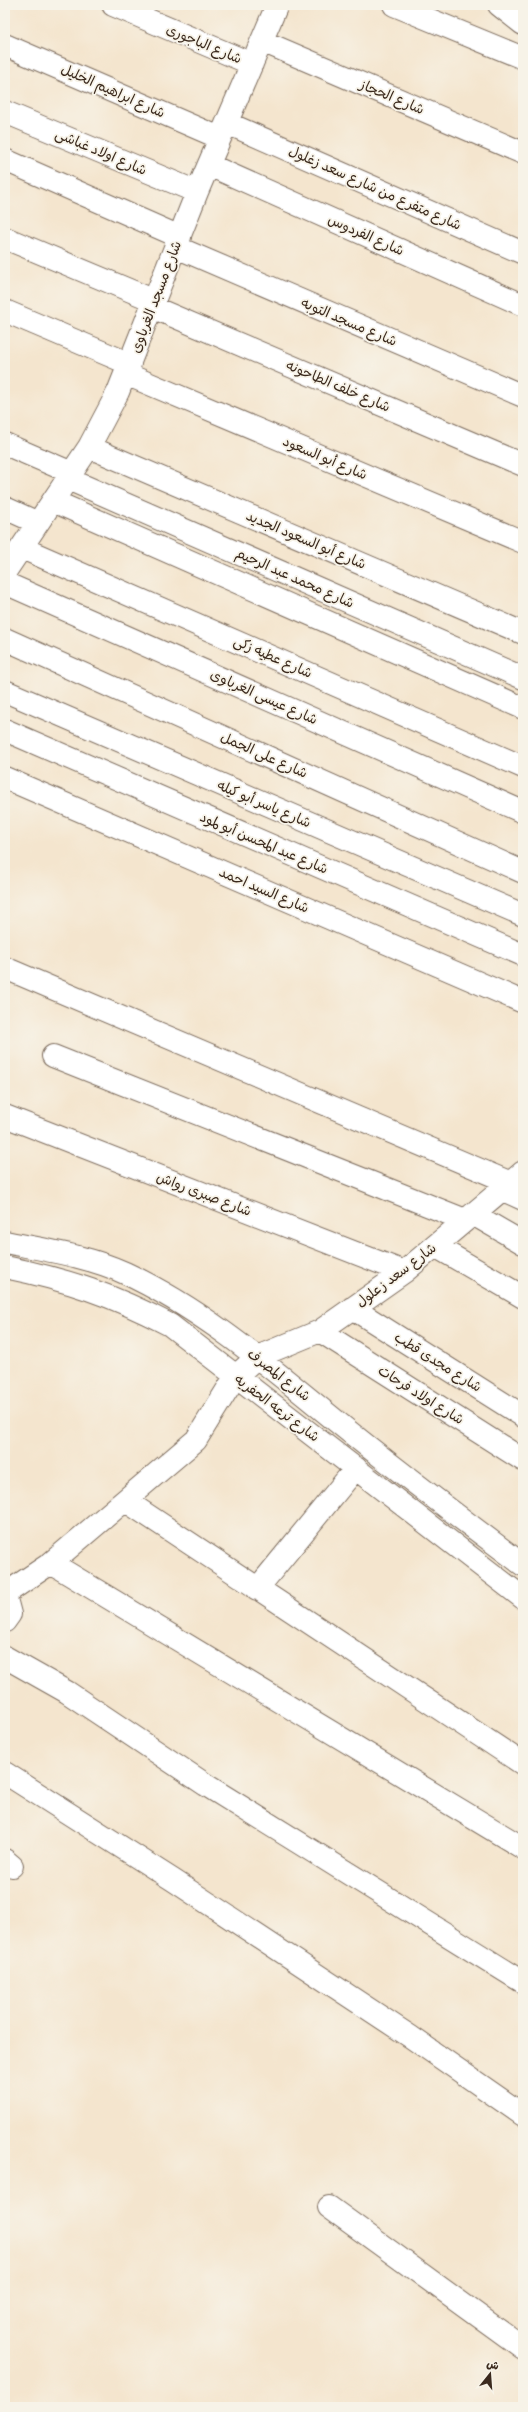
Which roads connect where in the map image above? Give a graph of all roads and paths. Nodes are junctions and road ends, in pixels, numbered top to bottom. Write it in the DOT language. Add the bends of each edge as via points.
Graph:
graph roads {
  1 [pos="113,5"];
  2 [pos="277,5"];
  3 [pos="394,5"];
  4 [pos="499,5"];
  5 [pos="523,24"];
  6 [pos="262,41"];
  7 [pos="5,44"];
  8 [pos="523,58"];
  9 [pos="252,64"];
  10 [pos="5,112"];
  11 [pos="224,131"];
  12 [pos="523,153"];
  13 [pos="5,160"];
  14 [pos="209,165"];
  15 [pos="198,192"];
  16 [pos="5,238"];
  17 [pos="178,242"];
  18 [pos="523,253"];
  19 [pos="154,304"];
  20 [pos="523,305"];
  21 [pos="5,311"];
  22 [pos="128,369"];
  23 [pos="523,396"];
  24 [pos="5,444"];
  25 [pos="89,447"];
  26 [pos="523,465"];
  27 [pos="70,476"];
  28 [pos="53,501"];
  29 [pos="5,508"];
  30 [pos="38,523"];
  31 [pos="523,542"];
  32 [pos="22,548"];
  33 [pos="5,572"];
  34 [pos="5,583"];
  35 [pos="523,633"];
  36 [pos="5,639"];
  37 [pos="523,678"];
  38 [pos="5,691"];
  39 [pos="523,708"];
  40 [pos="5,730"];
  41 [pos="523,767"];
  42 [pos="5,778"];
  43 [pos="523,812"];
  44 [pos="523,872"];
  45 [pos="523,915"];
  46 [pos="523,955"];
  47 [pos="5,968"];
  48 [pos="523,1002"];
  49 [pos="53,1056"];
  50 [pos="5,1116"];
  51 [pos="515,1186"];
  52 [pos="469,1217"];
  53 [pos="5,1242"];
  54 [pos="523,1243"];
  55 [pos="435,1246"];
  56 [pos="5,1267"];
  57 [pos="404,1272"];
  58 [pos="523,1297"];
  59 [pos="352,1308"];
  60 [pos="320,1331"];
  61 [pos="257,1357"];
  62 [pos="236,1377"];
  63 [pos="523,1416"];
  64 [pos="523,1460"];
  65 [pos="356,1468"];
  66 [pos="126,1501"];
  67 [pos="51,1563"];
  68 [pos="523,1565"];
  69 [pos="257,1589"];
  70 [pos="5,1595"];
  71 [pos="523,1598"];
  72 [pos="5,1621"];
  73 [pos="5,1657"];
  74 [pos="523,1764"];
  75 [pos="5,1773"];
  76 [pos="523,1848"];
  77 [pos="523,1982"];
  78 [pos="523,2114"];
  79 [pos="329,2207"];
  80 [pos="523,2348"];
  1 -- 9 [label="street, شارع الباجورى"];
  2 -- 6 [label="street, شارع مسجد الغرباوى"];
  3 -- 8 [label="street"];
  4 -- 5 [label="street"];
  6 -- 9 [label="street, شارع مسجد الغرباوى"];
  6 -- 12 [label="street, شارع الحجاز"];
  7 -- 11 [label="street, شارع ابراهيم الخليل"];
  9 -- 11 [label="street, شارع مسجد الغرباوى"];
  10 -- 15 [label="street, شارع اولاد غباشى"];
  11 -- 14 [label="street, شارع مسجد الغرباوى"];
  11 -- 18 [label="street, شارع متفرع من شارع سعد زغلول"];
  13 -- 17 [label="street, شارع مسجد التوبه"];
  14 -- 15 [label="street, شارع مسجد الغرباوى"];
  14 -- 20 [label="street, شارع الفردوس"];
  15 -- 17 [label="street, شارع مسجد الغرباوى"];
  16 -- 19 [label="street, شارع خلف الطاحونه"];
  17 -- 19 [label="street, شارع مسجد الغرباوى"];
  17 -- 23 [label="street, شارع مسجد التوبه"];
  19 -- 22 [label="street, شارع مسجد الغرباوى"];
  19 -- 26 [label="street, شارع خلف الطاحونه"];
  21 -- 22 [label="street, شارع أبو السعود"];
  22 -- 25 [label="street, شارع مسجد الغرباوى"];
  22 -- 31 [label="street, شارع أبو السعود"];
  24 -- 27 [label="street, شارع محمد عبد الرحيم"];
  25 -- 27 [label="street, شارع مسجد الغرباوى"];
  25 -- 35 [label="street, شارع أبو السعود الجديد"];
  27 -- 28 [label="street, شارع مسجد الغرباوى"];
  27 -- 37 [label="street, شارع محمد عبد الرحيم"];
  28 -- 30 [label="street, شارع مسجد الغرباوى"];
  28 -- 39 [label="street"];
  29 -- 30 [label="street"];
  30 -- 32 [label="street, شارع مسجد الغرباوى"];
  32 -- 33 [label="street, شارع مسجد الغرباوى"];
  32 -- 41 [label="street, شارع عطيه زكى"];
  34 -- 43 [label="street, شارع عيسى الغرباوى"];
  36 -- 44 [label="street, شارع على الجمل"];
  38 -- 45 [label="street, شارع ياسر أبو كيله"];
  40 -- 46 [label="street, شارع عبد المحسن أبو لمود"];
  42 -- 48 [label="street, شارع السيد احمد"];
  47 -- 51 [label="street"];
  49 -- 52 [label="street"];
  50 -- 57 [label="street, شارع صبرى رواش"];
  51 -- 52 [label="street, شارع سعد زعلول"];
  52 -- 54 [label="street"];
  52 -- 55 [label="street, شارع سعد زعلول"];
  53 -- 61 [label="street, شارع المصرف" via="92,1262 124,1273 160,1290"];
  55 -- 57 [label="street, شارع سعد زعلول"];
  55 -- 58 [label="street"];
  56 -- 62 [label="street, شارع ترعه الحفريه" via="75,1284 140,1309 191,1339"];
  57 -- 59 [label="street, شارع سعد زعلول"];
  59 -- 60 [label="street, شارع سعد زعلول"];
  59 -- 63 [label="street, شارع مجدى قطب"];
  60 -- 61 [label="street, شارع سعد زعلول"];
  60 -- 64 [label="street, شارع اولاد فرحات"];
  61 -- 62 [label="street"];
  61 -- 68 [label="street, شارع المصرف" via="405,1477"];
  62 -- 65 [label="street, شارع ترعه الحفريه"];
  62 -- 66 [label="street" via="196,1440"];
  65 -- 69 [label="street"];
  65 -- 71 [label="street, شارع ترعه الحفريه"];
  66 -- 67 [label="street"];
  66 -- 69 [label="street"];
  67 -- 70 [label="street"];
  67 -- 76 [label="street"];
  69 -- 74 [label="street"];
  70 -- 72 [label="street" via="10,1614"];
  73 -- 77 [label="street" via="67,1692 206,1785"];
  75 -- 78 [label="street" via="173,1880"];
  79 -- 80 [label="street"];
}
